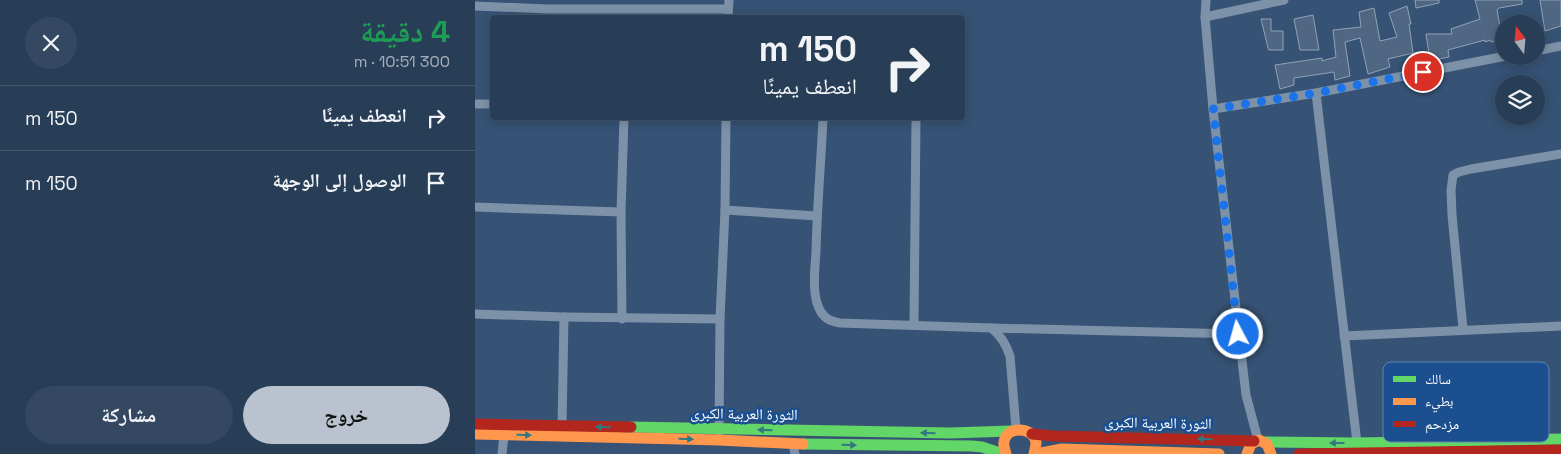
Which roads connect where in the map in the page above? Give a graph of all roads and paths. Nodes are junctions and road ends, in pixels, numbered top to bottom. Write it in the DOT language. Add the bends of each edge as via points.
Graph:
graph roads {
  1 [pos="1205,0"];
  2 [pos="1284,0"];
  3 [pos="626,4"];
  4 [pos="475,6"];
  5 [pos="728,9"];
  6 [pos="547,13"];
  7 [pos="1205,17"];
  8 [pos="1561,46"];
  9 [pos="1545,49"];
  10 [pos="1495,58"];
  11 [pos="1317,93"];
  12 [pos="475,104"];
  13 [pos="490,104"];
  14 [pos="1213,109"];
  15 [pos="624,120"];
  16 [pos="726,120"];
  17 [pos="823,120"];
  18 [pos="916,120"];
  19 [pos="1561,154"];
  20 [pos="475,207"];
  21 [pos="725,210"];
  22 [pos="621,212"];
  23 [pos="817,216"];
  24 [pos="475,314"];
  25 [pos="564,317"];
  26 [pos="622,318"];
  27 [pos="720,319"];
  28 [pos="915,324"];
  29 [pos="1561,326"];
  30 [pos="991,328"];
  31 [pos="1463,329"];
  32 [pos="1238,334"];
  33 [pos="1344,336"];
  34 [pos="475,424"];
  35 [pos="562,426"];
  36 [pos="1014,430"];
  37 [pos="950,433"];
  38 [pos="475,434"];
  39 [pos="719,434"];
  40 [pos="1031,434"];
  41 [pos="504,435"];
  42 [pos="1259,441"];
  43 [pos="1542,442"];
  44 [pos="1357,443"];
  45 [pos="950,447"];
  46 [pos="1504,448"];
  47 [pos="794,449"];
  48 [pos="906,450"];
  49 [pos="1561,450"];
  50 [pos="1128,453"];
  51 [pos="502,454"];
  52 [pos="1005,454"];
  53 [pos="1035,454"];
  54 [pos="1219,454"];
  55 [pos="1247,454"];
  56 [pos="1271,454"];
  57 [pos="1299,454"];
  1 -- 7 [label="street"];
  2 -- 7 [label="street"];
  3 -- 5 [label="street"];
  3 -- 6 [label="street"];
  4 -- 6 [label="street"];
  7 -- 14 [label="street"];
  8 -- 9 [label="street"];
  10 -- 11 [label="street"];
  11 -- 14 [label="street"];
  11 -- 33 [label="street"];
  12 -- 13 [label="street"];
  14 -- 32 [label="street"];
  15 -- 22 [label="street"];
  16 -- 21 [label="street"];
  17 -- 23 [label="street"];
  18 -- 28 [label="street"];
  19 -- 31 [label="street" via="1471,169 1453,176 1452,216"];
  20 -- 22 [label="street"];
  21 -- 23 [label="street"];
  21 -- 27 [label="street"];
  22 -- 26 [label="street"];
  23 -- 28 [label="street" via="815,285 821,312 829,320 841,323"];
  24 -- 25 [label="street"];
  25 -- 26 [label="street"];
  25 -- 35 [label="street"];
  26 -- 27 [label="street"];
  27 -- 39 [label="street"];
  28 -- 30 [label="street"];
  29 -- 31 [label="street"];
  30 -- 32 [label="street"];
  30 -- 36 [label="street" via="1002,337 1010,356"];
  31 -- 33 [label="street"];
  32 -- 42 [label="street" via="1246,395"];
  33 -- 44 [label="street"];
  34 -- 35 [label="street, الثورة العربية الكبرى"];
  39 -- 35 [label="street, الثورة العربية الكبرى, one-way"];
  36 -- 37 [label="street, الثورة العربية الكبرى"];
  36 -- 40 [label="street, الثورة العربية الكبرى" via="1022,429"];
  36 -- 52 [label="street" via="1003,445"];
  37 -- 39 [label="street, الثورة العربية الكبرى, one-way"];
  37 -- 45 [label="street"];
  38 -- 41 [label="street, الثورة العربية الكبرى"];
  41 -- 39 [label="street, الثورة العربية الكبرى, one-way"];
  39 -- 47 [label="street, الثورة العربية الكبرى"];
  42 -- 40 [label="street, الثورة العربية الكبرى, one-way"];
  40 -- 53 [label="street" via="1037,444"];
  41 -- 51 [label="street"];
  44 -- 42 [label="street, الثورة العربية الكبرى, one-way"];
  42 -- 55 [label="street" via="1248,447"];
  42 -- 56 [label="street" via="1271,448"];
  43 -- 46 [label="street, الثورة العربية الكبرى"];
  44 -- 46 [label="street, الثورة العربية الكبرى"];
  45 -- 48 [label="street, الثورة العربية الكبرى"];
  45 -- 52 [label="street, الثورة العربية الكبرى" via="983,447"];
  46 -- 49 [label="street, الثورة العربية الكبرى"];
  46 -- 57 [label="street, الثورة العربية الكبرى"];
  47 -- 48 [label="street, الثورة العربية الكبرى, one-way"];
  50 -- 53 [label="street, الثورة العربية الكبرى" via="1062,450"];
  50 -- 54 [label="street, الثورة العربية الكبرى"];
}
